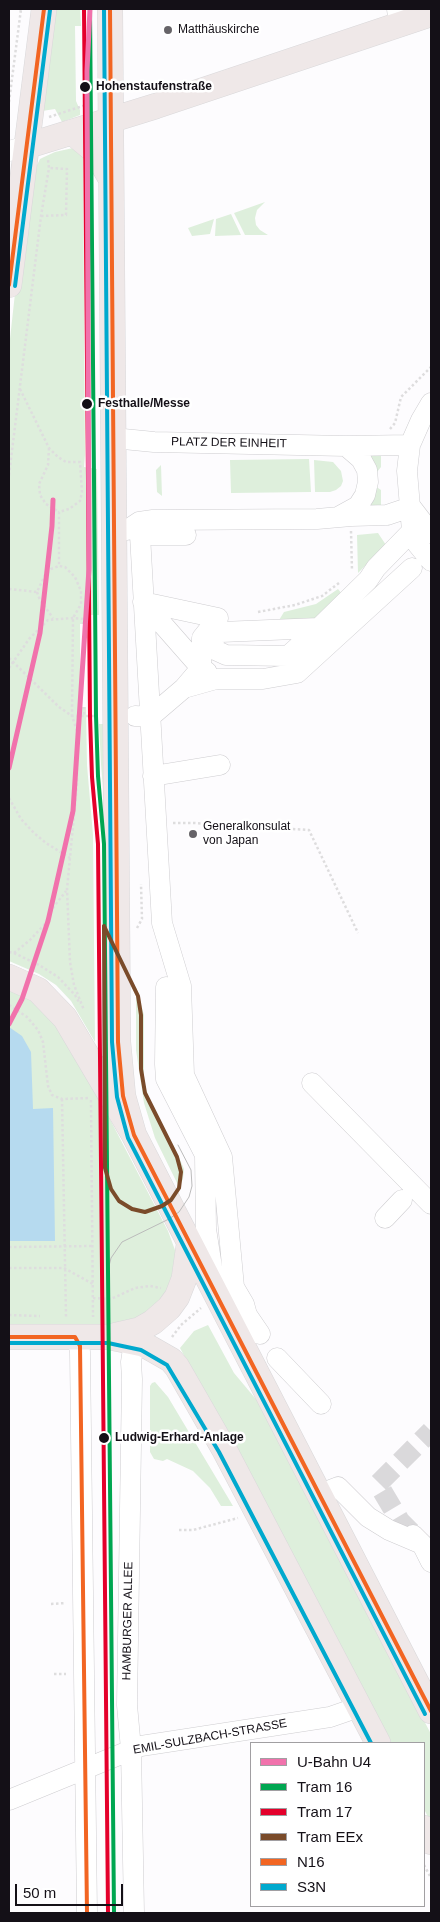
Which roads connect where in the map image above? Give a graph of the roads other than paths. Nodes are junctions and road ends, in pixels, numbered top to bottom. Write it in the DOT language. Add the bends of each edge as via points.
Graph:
graph roads {
  1 [pos="44,9"];
  2 [pos="110,9"];
  3 [pos="431,14"];
  4 [pos="398,16"];
  5 [pos="110,121"];
  6 [pos="72,132"];
  7 [pos="18,148"];
  8 [pos="111,179"];
  9 [pos="9,285"];
  10 [pos="431,403"];
  11 [pos="113,438"];
  12 [pos="410,445"];
  13 [pos="346,446"];
  14 [pos="411,507"];
  15 [pos="344,524"];
  16 [pos="146,527"];
  17 [pos="422,532"];
  18 [pos="186,535"];
  19 [pos="114,550"];
  20 [pos="422,560"];
  21 [pos="359,577"];
  22 [pos="143,602"];
  23 [pos="319,628"];
  24 [pos="195,678"];
  25 [pos="142,716"];
  26 [pos="220,765"];
  27 [pos="154,776"];
  28 [pos="9,977"];
  29 [pos="166,988"];
  30 [pos="312,1083"];
  31 [pos="134,1135"];
  32 [pos="402,1200"];
  33 [pos="431,1204"];
  34 [pos="204,1210"];
  35 [pos="385,1218"];
  36 [pos="189,1244"];
  37 [pos="220,1295"];
  38 [pos="86,1332"];
  39 [pos="260,1334"];
  40 [pos="9,1337"];
  41 [pos="148,1340"];
  42 [pos="277,1358"];
  43 [pos="321,1404"];
  44 [pos="333,1488"];
  45 [pos="423,1535"];
  46 [pos="431,1562"];
  47 [pos="359,1707"];
  48 [pos="431,1711"];
  49 [pos="377,1742"];
  50 [pos="131,1749"];
  51 [pos="86,1767"];
  52 [pos="9,1800"];
  53 [pos="425,1830"];
  54 [pos="431,1842"];
  55 [pos="87,1913"];
  56 [pos="134,1913"];
  1 -- 7 [label="main road"];
  2 -- 5 [label="main road"];
  3 -- 4 [label="main road"];
  4 -- 5 [label="main road"];
  5 -- 6 [label="main road"];
  5 -- 8 [label="main road"];
  6 -- 7 [label="main road"];
  6 -- 8 [label="main road" via="91,147"];
  7 -- 9 [label="main road"];
  8 -- 11 [label="main road"];
  10 -- 12 [label="street"];
  11 -- 13 [label="street, PLATZ DER EINHEIT" via="154,442"];
  11 -- 19 [label="main road"];
  12 -- 13 [label="street, PLATZ DER EINHEIT"];
  12 -- 14 [label="street" via="407,471"];
  13 -- 15 [label="street" via="361,459 367,470 368,482 365,495"];
  14 -- 15 [label="street" via="387,516"];
  14 -- 17 [label="street"];
  15 -- 16 [label="street" via="317,519"];
  16 -- 18 [label="street"];
  16 -- 19 [label="street" via="139,522 129,528"];
  16 -- 22 [label="street"];
  17 -- 20 [label="street"];
  17 -- 21 [label="street" via="376,568"];
  19 -- 31 [label="main road" via="118,1042 123,1096"];
  20 -- 21 [label="street" via="416,551 387,572"];
  20 -- 24 [label="street" via="297,673 263,679"];
  21 -- 23 [label="street"];
  22 -- 24 [label="street"];
  22 -- 24 [label="street" via="218,618 202,638"];
  22 -- 25 [label="street"];
  23 -- 23 [label="street" via="288,656 226,655 215,650 213,641 218,633 225,631"];
  24 -- 25 [label="street"];
  25 -- 27 [label="street"];
  26 -- 27 [label="street"];
  27 -- 37 [label="street" via="162,923 181,986 184,1075 222,1157"];
  28 -- 31 [label="main road" via="38,990 65,1018"];
  29 -- 34 [label="street" via="166,1079 205,1155"];
  30 -- 33 [label="street" via="381,1144"];
  31 -- 36 [label="main road"];
  32 -- 35 [label="street"];
  34 -- 36 [label="street"];
  34 -- 37 [label="street"];
  36 -- 37 [label="main road"];
  36 -- 41 [label="main road" via="184,1279 177,1297 153,1322"];
  37 -- 39 [label="street" via="244,1304 247,1315"];
  37 -- 44 [label="main road"];
  38 -- 40 [label="main road"];
  38 -- 41 [label="main road"];
  38 -- 51 [label="street" via="80,1352"];
  41 -- 47 [label="main road" via="177,1367 200,1407"];
  41 -- 50 [label="street, HAMBURGER ALLEE" via="131,1362 127,1705"];
  42 -- 43 [label="street"];
  44 -- 45 [label="street" via="341,1489 359,1509 379,1524"];
  44 -- 48 [label="main road"];
  45 -- 46 [label="street"];
  47 -- 49 [label="main road"];
  47 -- 50 [label="street, EMIL-SULZBACH-STRASSE" via="330,1717"];
  50 -- 51 [label="street, EMIL-SULZBACH-STRASSE"];
  50 -- 56 [label="street, HAMBURGER ALLEE"];
  51 -- 52 [label="street, EMIL-SULZBACH-STRASSE"];
  51 -- 55 [label="street"];
  53 -- 54 [label="main road"];
}
